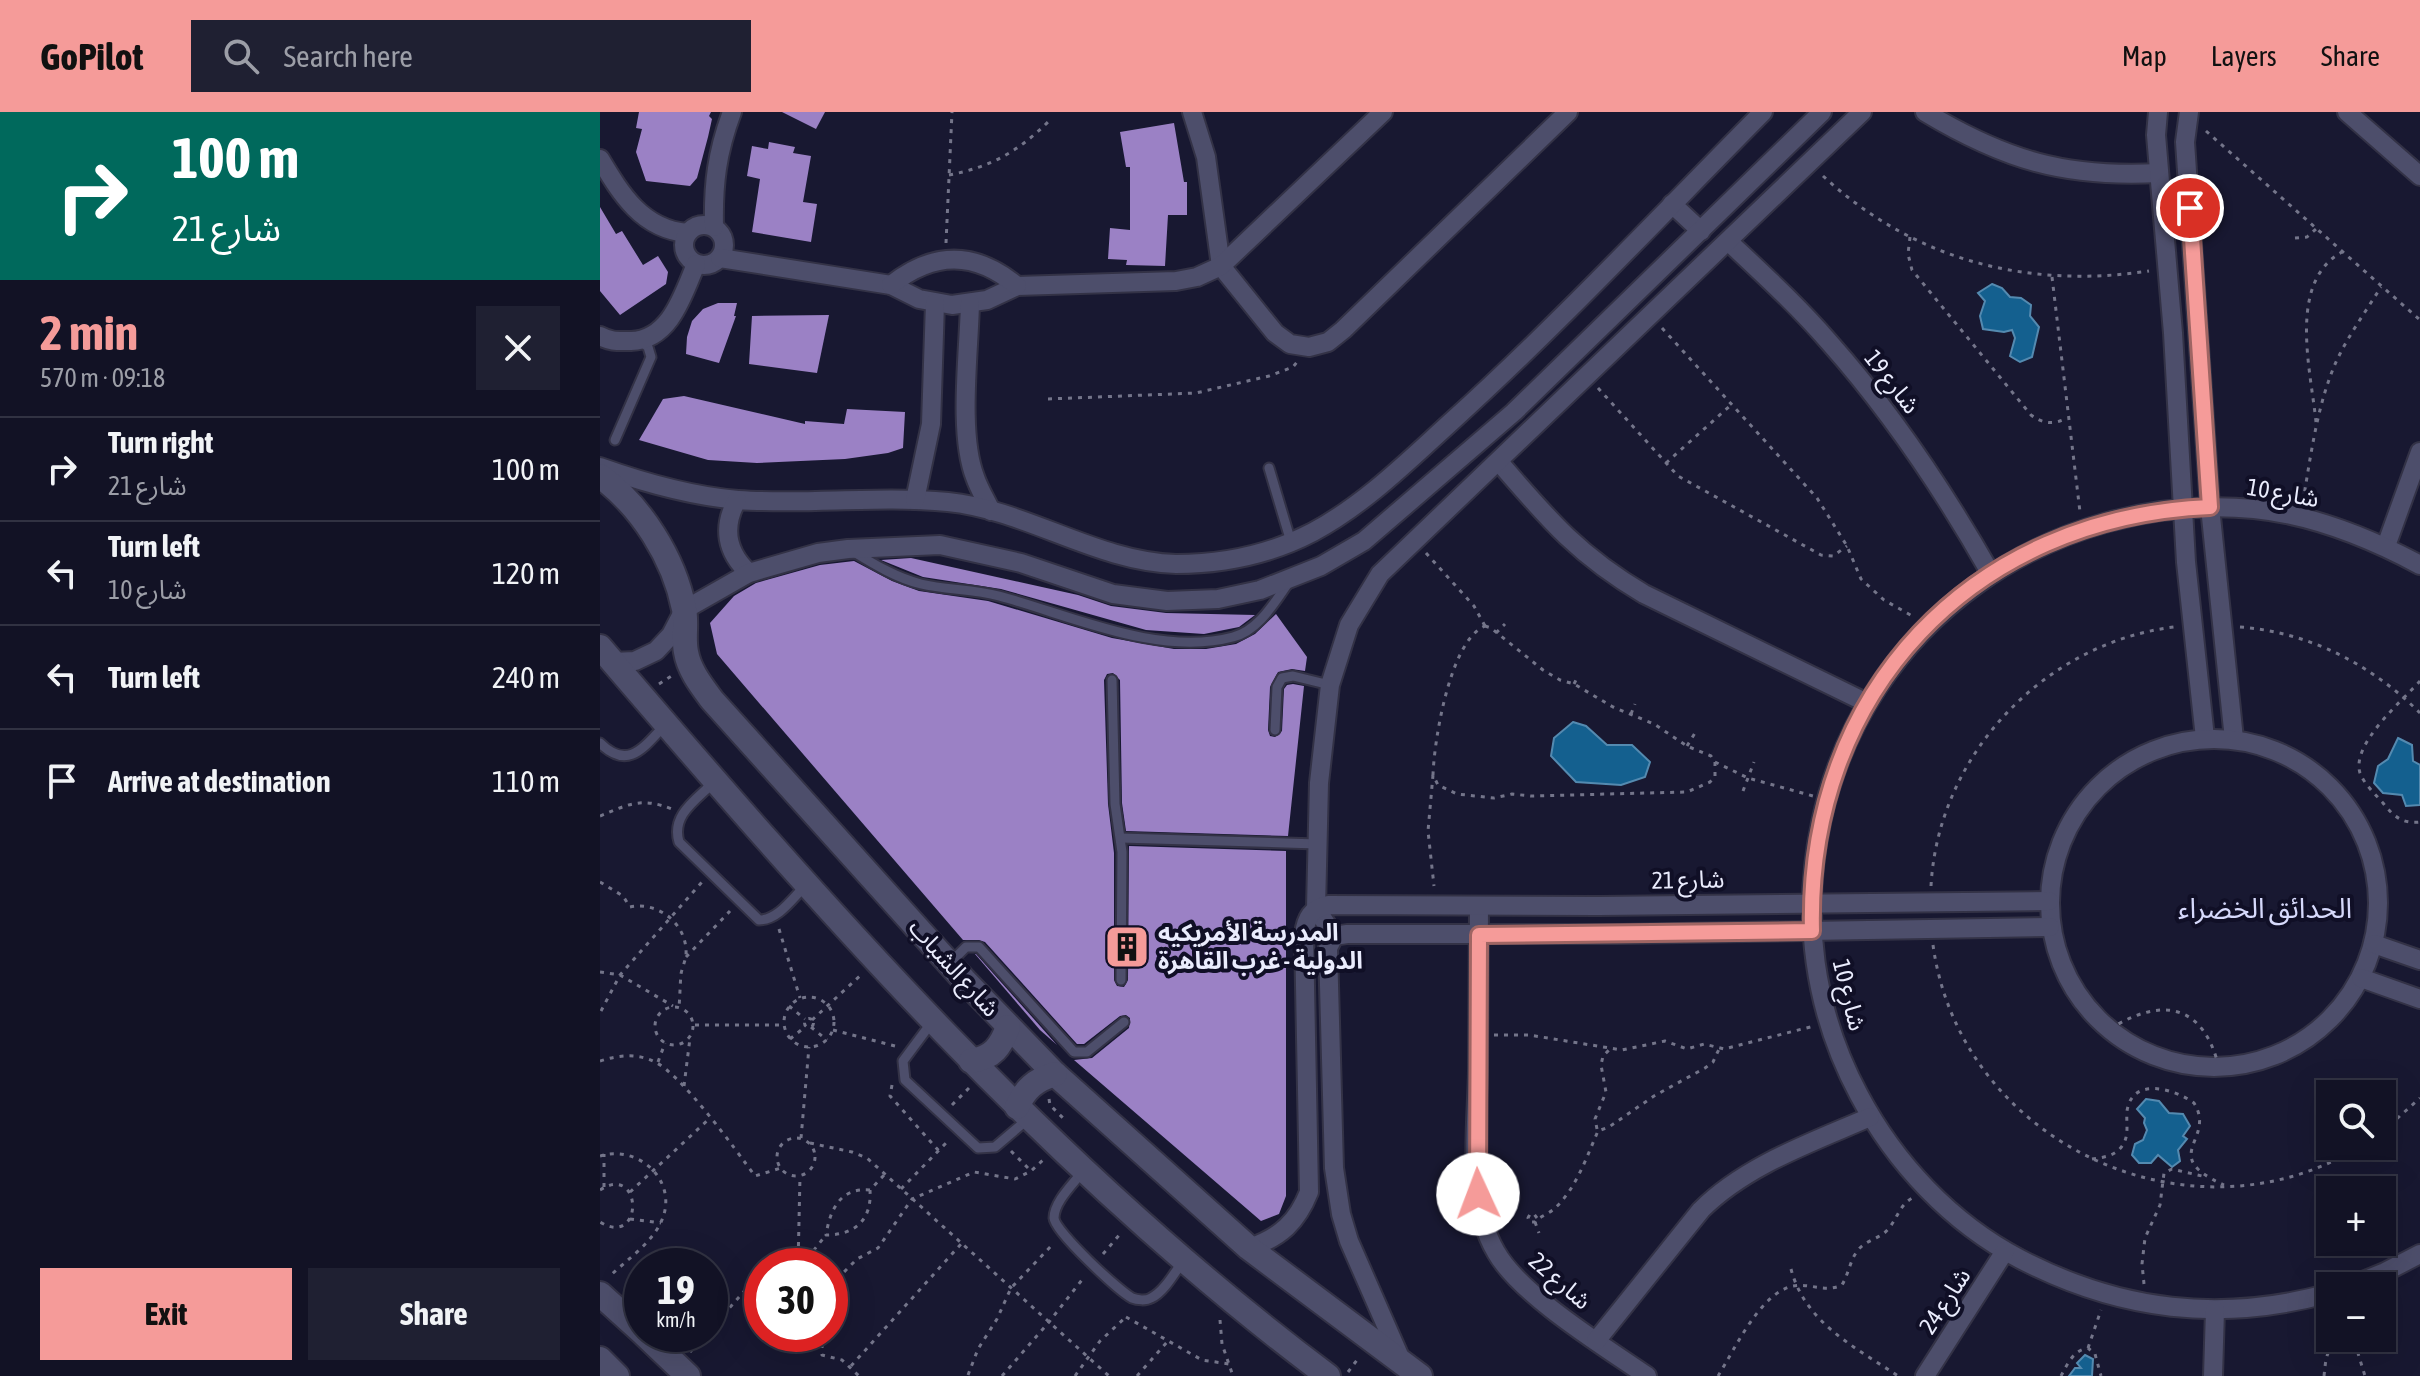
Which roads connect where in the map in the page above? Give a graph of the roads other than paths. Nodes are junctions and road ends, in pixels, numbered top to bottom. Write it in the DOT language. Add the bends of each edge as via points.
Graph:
graph roads {
  1 [pos="732,112"];
  2 [pos="1192,112"];
  3 [pos="1383,112"];
  4 [pos="1568,112"];
  5 [pos="1763,112"];
  6 [pos="1822,112"];
  7 [pos="1862,112"];
  8 [pos="1925,112"];
  9 [pos="2158,112"];
  10 [pos="2347,112"];
  11 [pos="2189,113"];
  12 [pos="600,159"];
  13 [pos="2159,173"];
  14 [pos="2420,176"];
  15 [pos="1672,204"];
  16 [pos="714,227"];
  17 [pos="1701,231"];
  18 [pos="687,233"];
  19 [pos="1729,242"];
  20 [pos="720,258"];
  21 [pos="696,264"];
  22 [pos="1221,266"];
  23 [pos="891,285"];
  24 [pos="1017,286"];
  25 [pos="935,303"];
  26 [pos="970,303"];
  27 [pos="600,336"];
  28 [pos="641,341"];
  29 [pos="931,400"];
  30 [pos="967,401"];
  31 [pos="615,440"];
  32 [pos="2420,452"];
  33 [pos="1499,462"];
  34 [pos="600,467"];
  35 [pos="1269,468"];
  36 [pos="600,476"];
  37 [pos="737,500"];
  38 [pos="915,500"];
  39 [pos="2210,507"];
  40 [pos="2182,508"];
  41 [pos="991,511"];
  42 [pos="1291,542"];
  43 [pos="2386,546"];
  44 [pos="848,549"];
  45 [pos="2420,565"];
  46 [pos="749,573"];
  47 [pos="1991,574"];
  48 [pos="1291,579"];
  49 [pos="684,610"];
  50 [pos="607,655"];
  51 [pos="1112,680"];
  52 [pos="1330,685"];
  53 [pos="1867,703"];
  54 [pos="666,724"];
  55 [pos="1275,730"];
  56 [pos="2205,738"];
  57 [pos="2234,739"];
  58 [pos="600,743"];
  59 [pos="716,781"];
  60 [pos="1121,838"];
  61 [pos="1317,844"];
  62 [pos="806,884"];
  63 [pos="2049,901"];
  64 [pos="1811,903"];
  65 [pos="1479,906"];
  66 [pos="1322,907"];
  67 [pos="2050,927"];
  68 [pos="1812,931"];
  69 [pos="1340,935"];
  70 [pos="1479,935"];
  71 [pos="2374,944"];
  72 [pos="2420,960"];
  73 [pos="950,963"];
  74 [pos="2361,978"];
  75 [pos="1121,980"];
  76 [pos="2420,999"];
  77 [pos="932,1022"];
  78 [pos="1124,1022"];
  79 [pos="1008,1027"];
  80 [pos="978,1067"];
  81 [pos="1056,1086"];
  82 [pos="1023,1113"];
  83 [pos="1870,1117"];
  84 [pos="1083,1171"];
  85 [pos="1249,1248"];
  86 [pos="2005,1251"];
  87 [pos="2420,1254"];
  88 [pos="1183,1261"];
  89 [pos="2381,1272"];
  90 [pos="600,1294"];
  91 [pos="2316,1296"];
  92 [pos="2215,1310"];
  93 [pos="624,1316"];
  94 [pos="1596,1341"];
  95 [pos="663,1352"];
  96 [pos="600,1359"];
  97 [pos="1412,1370"];
  98 [pos="617,1376"];
  99 [pos="688,1376"];
  100 [pos="1328,1376"];
  101 [pos="1647,1376"];
  102 [pos="1925,1376"];
  103 [pos="2213,1376"];
  1 -- 16 [label="street" via="713,185"];
  2 -- 22 [label="street" via="1206,157"];
  3 -- 22 [label="street"];
  4 -- 22 [label="street" via="1328,342 1290,344"];
  5 -- 15 [label="street"];
  6 -- 17 [label="street"];
  7 -- 19 [label="street"];
  8 -- 13 [label="street" via="1975,141 2046,166 2084,173"];
  9 -- 13 [label="street"];
  10 -- 14 [label="street"];
  11 -- 39 [label="street" via="2185,142"];
  12 -- 18 [label="street" via="633,208 650,222"];
  13 -- 40 [label="street"];
  15 -- 17 [label="street"];
  15 -- 42 [label="street" via="1488,389 1381,486 1344,514"];
  16 -- 18 [label="street" via="704,224"];
  16 -- 20 [label="street" via="724,241"];
  17 -- 48 [label="street" via="1514,412 1406,506 1364,541"];
  18 -- 21 [label="street" via="684,250"];
  19 -- 33 [label="street"];
  19 -- 47 [label="street, شارع 19" via="1829,341 1874,395 1955,511"];
  20 -- 21 [label="street" via="705,266"];
  20 -- 23 [label="street"];
  21 -- 28 [label="street" via="666,326"];
  22 -- 24 [label="street" via="1176,281"];
  23 -- 24 [label="street" via="926,263 965,259 1002,273"];
  23 -- 25 [label="street"];
  24 -- 26 [label="street"];
  25 -- 26 [label="street"];
  25 -- 29 [label="street"];
  26 -- 30 [label="street"];
  27 -- 28 [label="street" via="610,342"];
  28 -- 31 [label="lane" via="651,357"];
  29 -- 30 [label="street"];
  29 -- 38 [label="street"];
  30 -- 41 [label="street" via="974,476"];
  32 -- 43 [label="street"];
  33 -- 52 [label="street" via="1380,574 1339,652"];
  33 -- 53 [label="street" via="1550,523 1610,574"];
  34 -- 37 [label="street" via="661,487"];
  35 -- 42 [label="lane"];
  36 -- 49 [label="street, شارع الشباب" via="635,509 657,540"];
  37 -- 38 [label="street"];
  37 -- 46 [label="street" via="728,521 729,545"];
  38 -- 41 [label="street"];
  39 -- 40 [label="street, شارع 10"];
  39 -- 43 [label="street, شارع 10" via="2300,517"];
  39 -- 57 [label="street"];
  40 -- 47 [label="street, شارع 10" via="2082,529"];
  40 -- 56 [label="street"];
  41 -- 42 [label="street" via="1127,557 1172,564 1249,557"];
  43 -- 45 [label="street, شارع 10"];
  44 -- 46 [label="street"];
  44 -- 48 [label="street" via="940,545 1021,563 1113,594 1167,601 1218,599"];
  44 -- 48 [label="lane" via="922,585 993,595 1111,631 1170,640 1234,637 1256,624"];
  46 -- 49 [label="street"];
  47 -- 53 [label="street, شارع 10" via="1928,624"];
  49 -- 50 [label="street" via="656,651 635,661"];
  49 -- 73 [label="street, شارع الشباب" via="685,651 712,700"];
  50 -- 54 [label="street, شارع الشباب"];
  51 -- 60 [label="lane" via="1115,804"];
  52 -- 55 [label="lane" via="1282,678"];
  52 -- 61 [label="street"];
  53 -- 64 [label="street, شارع 10" via="1826,799"];
  54 -- 58 [label="lane" via="632,755 614,754"];
  54 -- 59 [label="street, شارع الشباب"];
  56 -- 57 [label="street"];
  56 -- 63 [label="street" via="2156,748 2113,772 2079,808 2057,852"];
  57 -- 71 [label="street" via="2300,762 2351,810 2368,841 2377,875"];
  59 -- 62 [label="street, شارع الشباب"];
  59 -- 62 [label="lane" via="682,813 676,827 679,842 759,920 775,916"];
  60 -- 61 [label="lane"];
  60 -- 75 [label="lane"];
  61 -- 66 [label="street"];
  62 -- 77 [label="street, شارع الشباب"];
  63 -- 64 [label="street, شارع 21"];
  63 -- 67 [label="street"];
  64 -- 65 [label="street, شارع 21"];
  64 -- 68 [label="street, شارع 10"];
  65 -- 66 [label="street, شارع 21"];
  65 -- 70 [label="street, شارع 22"];
  66 -- 69 [label="street"];
  66 -- 85 [label="street" via="1309,916 1304,934 1309,1192 1288,1228"];
  67 -- 68 [label="street"];
  67 -- 74 [label="street" via="2064,973 2090,1013 2127,1043 2171,1062 2219,1068 2263,1061 2303,1042 2336,1014"];
  68 -- 70 [label="street"];
  68 -- 83 [label="street, شارع 10" via="1828,1023"];
  69 -- 70 [label="street"];
  69 -- 97 [label="street" via="1328,948 1334,1168 1341,1214"];
  70 -- 94 [label="street, شارع 22" via="1477,1169 1484,1224 1513,1275"];
  71 -- 72 [label="street"];
  71 -- 74 [label="street"];
  73 -- 78 [label="lane" via="966,947 985,951 1074,1052 1087,1052"];
  73 -- 79 [label="street, شارع الشباب"];
  74 -- 76 [label="street"];
  77 -- 80 [label="street, شارع الشباب"];
  77 -- 82 [label="lane" via="903,1061 905,1080 978,1148 1002,1143"];
  79 -- 80 [label="street" via="1003,1042"];
  79 -- 81 [label="street, شارع الشباب"];
  80 -- 82 [label="street, شارع الشباب"];
  81 -- 82 [label="street" via="1030,1085 1022,1095"];
  81 -- 85 [label="street, شارع الشباب"];
  82 -- 84 [label="street, شارع الشباب" via="1064,1136"];
  83 -- 86 [label="street, شارع 10" via="1930,1192"];
  83 -- 94 [label="street" via="1721,1190"];
  84 -- 88 [label="street, شارع الشباب"];
  84 -- 88 [label="lane" via="1056,1207 1056,1227 1094,1264 1132,1298 1142,1300 1158,1293"];
  85 -- 97 [label="street, شارع الشباب"];
  86 -- 92 [label="street, شارع 10" via="2054,1277 2106,1295"];
  86 -- 102 [label="street, شارع 24"];
  87 -- 89 [label="street"];
  88 -- 100 [label="street, شارع الشباب"];
  90 -- 93 [label="street"];
  91 -- 92 [label="street, شارع 10" via="2259,1308"];
  92 -- 103 [label="street"];
  94 -- 101 [label="street, شارع 22"];
  95 -- 99 [label="street"];
  96 -- 98 [label="street"];
}
